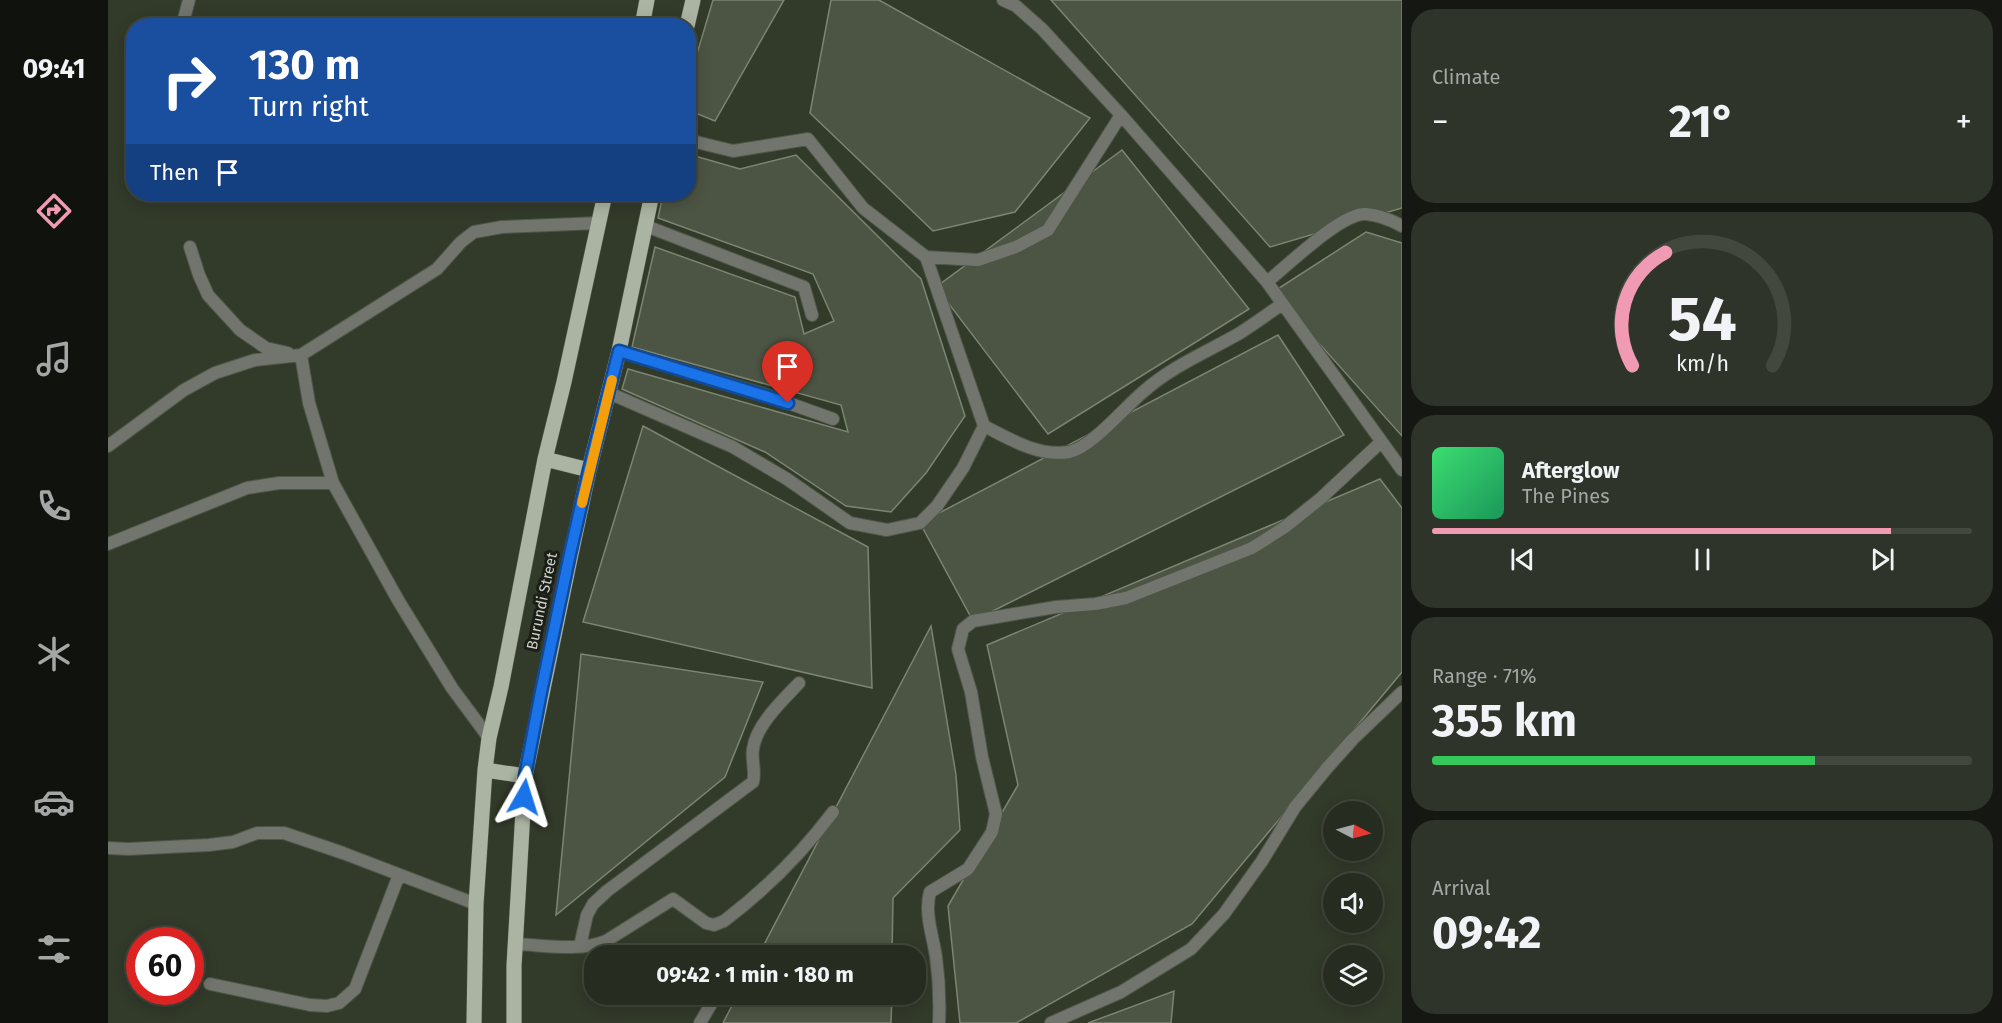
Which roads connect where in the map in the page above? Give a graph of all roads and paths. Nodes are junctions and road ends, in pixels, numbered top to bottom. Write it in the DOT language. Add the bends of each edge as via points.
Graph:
graph roads {
  1 [pos="189,0"];
  2 [pos="647,0"];
  3 [pos="693,0"];
  4 [pos="1003,0"];
  5 [pos="184,18"];
  6 [pos="644,18"];
  7 [pos="689,18"];
  8 [pos="1121,115"];
  9 [pos="696,142"];
  10 [pos="603,201"];
  11 [pos="651,201"];
  12 [pos="598,223"];
  13 [pos="646,226"];
  14 [pos="1402,226"];
  15 [pos="190,247"];
  16 [pos="926,257"];
  17 [pos="1267,282"];
  18 [pos="1282,304"];
  19 [pos="812,315"];
  20 [pos="619,351"];
  21 [pos="301,355"];
  22 [pos="609,393"];
  23 [pos="833,419"];
  24 [pos="984,426"];
  25 [pos="1381,442"];
  26 [pos="108,446"];
  27 [pos="545,459"];
  28 [pos="589,470"];
  29 [pos="1402,470"];
  30 [pos="333,483"];
  31 [pos="108,544"];
  32 [pos="799,682"];
  33 [pos="1402,692"];
  34 [pos="489,738"];
  35 [pos="485,770"];
  36 [pos="525,776"];
  37 [pos="833,812"];
  38 [pos="108,848"];
  39 [pos="399,875"];
  40 [pos="476,904"];
  41 [pos="516,944"];
  42 [pos="580,946"];
  43 [pos="210,984"];
  44 [pos="711,1005"];
  45 [pos="474,1023"];
  46 [pos="514,1023"];
  47 [pos="700,1023"];
  48 [pos="939,1023"];
  49 [pos="1051,1023"];
  1 -- 5 [label="street"];
  2 -- 6 [label="main road"];
  3 -- 7 [label="main road"];
  4 -- 8 [label="street" via="1042,29"];
  8 -- 16 [label="street" via="1048,230 1016,247 978,260"];
  8 -- 17 [label="street"];
  9 -- 16 [label="street" via="733,151 808,139 863,208"];
  10 -- 12 [label="main road, Burundi Street"];
  11 -- 13 [label="main road, Burundi Street"];
  12 -- 21 [label="street" via="474,232 437,270"];
  12 -- 27 [label="main road, Burundi Street"];
  13 -- 19 [label="street" via="804,287"];
  13 -- 20 [label="main road, Burundi Street"];
  14 -- 17 [label="street" via="1366,214 1353,215"];
  15 -- 21 [label="street" via="208,295 240,330 266,348"];
  16 -- 24 [label="street"];
  17 -- 18 [label="street"];
  18 -- 24 [label="street" via="1241,332 1174,368 1143,391 1097,436 1071,452 1047,453"];
  18 -- 25 [label="street"];
  20 -- 22 [label="main road, Burundi Street"];
  20 -- 23 [label="street"];
  21 -- 26 [label="street" via="255,360 215,373 183,390"];
  21 -- 30 [label="street" via="309,403"];
  22 -- 24 [label="street" via="733,447 850,523 887,530 920,523 936,506 963,468"];
  22 -- 28 [label="main road, Burundi Street"];
  25 -- 29 [label="street"];
  25 -- 48 [label="street" via="1286,527 1252,548 1126,598 973,621 963,629 958,649 971,692 996,814 986,844 968,869 930,892 927,902 936,959"];
  27 -- 28 [label="main road"];
  27 -- 34 [label="main road, Burundi Street"];
  28 -- 36 [label="main road, Burundi Street"];
  30 -- 31 [label="street" via="279,483 247,488"];
  30 -- 34 [label="street" via="398,600 452,688"];
  32 -- 42 [label="street" via="756,737 753,782 593,904"];
  33 -- 49 [label="street" via="1327,768 1295,807 1224,914 1191,949 1121,992"];
  34 -- 35 [label="main road, Burundi Street"];
  35 -- 36 [label="main road"];
  35 -- 40 [label="main road, Burundi Street"];
  36 -- 41 [label="main road, Burundi Street"];
  37 -- 42 [label="street" via="779,873 724,921 706,923 673,899 606,941"];
  38 -- 39 [label="street" via="233,842 269,831"];
  39 -- 40 [label="street"];
  39 -- 43 [label="street" via="355,989 339,1004 310,1005"];
  40 -- 45 [label="main road, Burundi Street"];
  41 -- 42 [label="street"];
  41 -- 46 [label="main road, Burundi Street"];
  44 -- 47 [label="street"];
}
